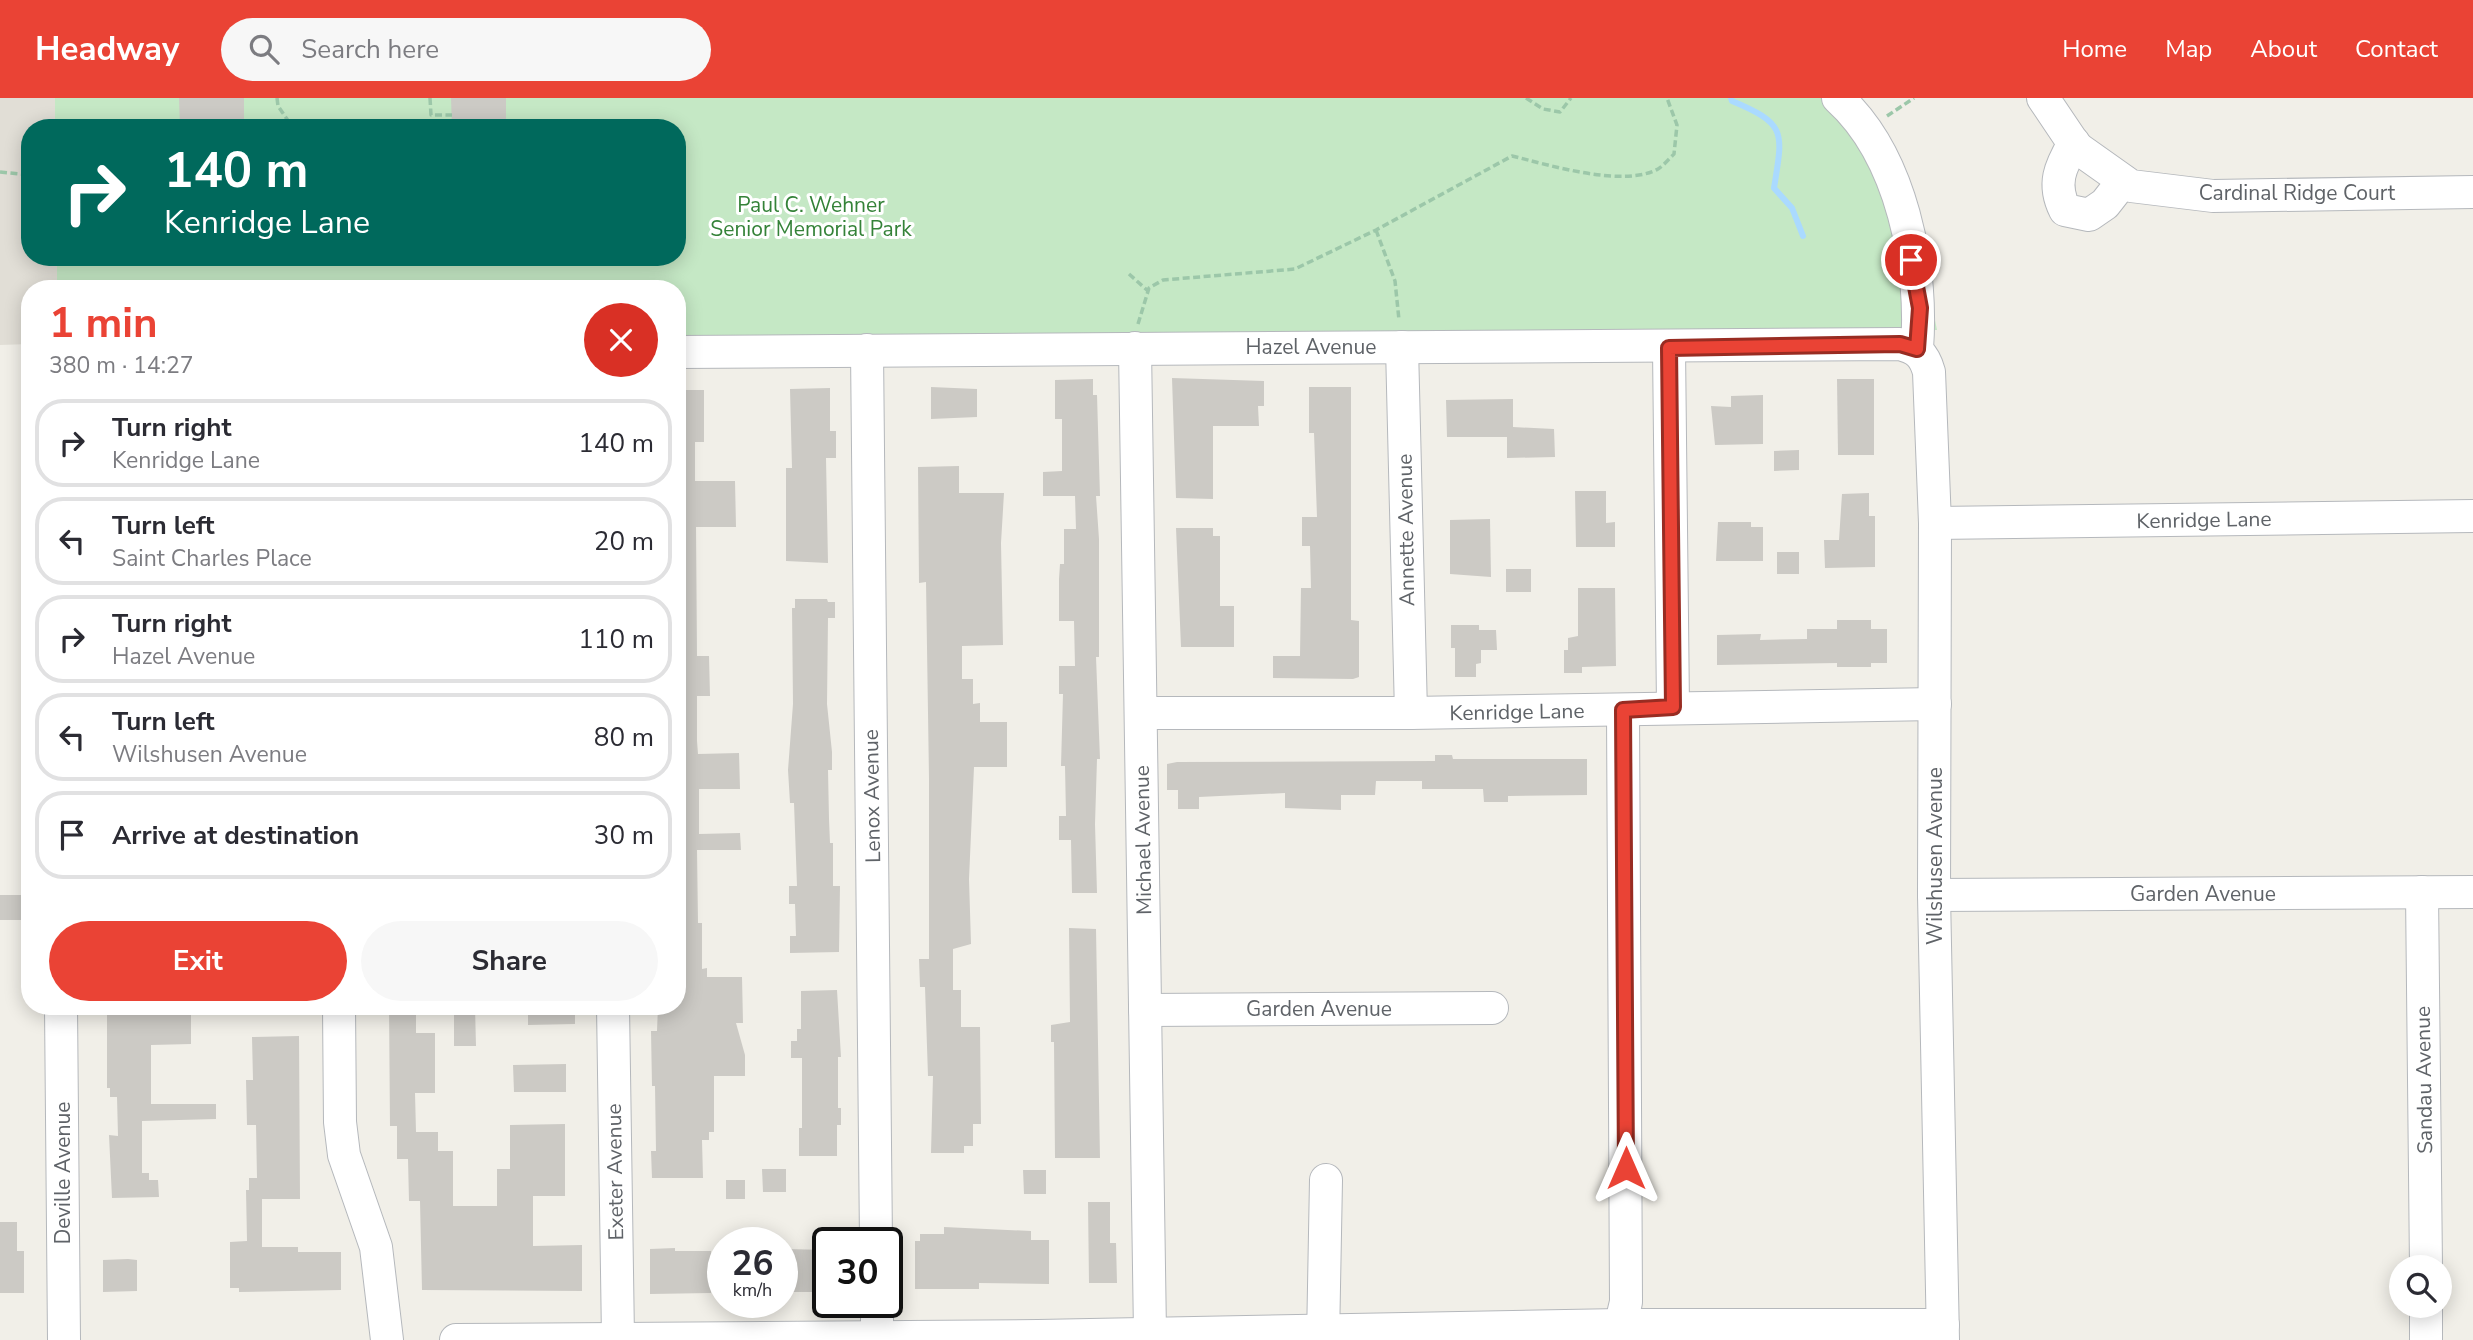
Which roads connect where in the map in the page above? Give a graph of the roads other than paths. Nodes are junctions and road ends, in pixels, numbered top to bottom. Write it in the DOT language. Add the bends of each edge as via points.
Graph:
graph roads {
  1 [pos="1838,98"];
  2 [pos="2043,98"];
  3 [pos="2074,143"];
  4 [pos="2123,181"];
  5 [pos="2473,192"];
  6 [pos="1402,347"];
  7 [pos="1135,348"];
  8 [pos="1669,348"];
  9 [pos="867,351"];
  10 [pos="686,352"];
  11 [pos="1923,360"];
  12 [pos="2473,516"];
  13 [pos="1935,523"];
  14 [pos="1935,704"];
  15 [pos="1673,707"];
  16 [pos="1623,710"];
  17 [pos="1142,713"];
  18 [pos="1410,713"];
  19 [pos="2422,892"];
  20 [pos="2473,892"];
  21 [pos="1934,895"];
  22 [pos="1492,1008"];
  23 [pos="1145,1010"];
  24 [pos="61,1015"];
  25 [pos="339,1015"];
  26 [pos="613,1015"];
  27 [pos="1326,1181"];
  28 [pos="876,1227"];
  29 [pos="2426,1255"];
  30 [pos="877,1318"];
  31 [pos="2426,1318"];
  32 [pos="1150,1333"];
  33 [pos="1618,1333"];
  34 [pos="1943,1333"];
  35 [pos="1323,1334"];
  36 [pos="877,1336"];
  37 [pos="618,1338"];
  38 [pos="1038,1338"];
  39 [pos="64,1340"];
  40 [pos="387,1340"];
  41 [pos="456,1340"];
  42 [pos="2426,1340"];
  1 -- 11 [label="street, Wilshusen Avenue" via="1865,130 1897,187 1920,308"];
  2 -- 3 [label="street, Cardinal Ridge Court"];
  3 -- 4 [label="street, Cardinal Ridge Court"];
  3 -- 4 [label="street" via="2062,163 2056,188 2065,210 2089,215 2105,204"];
  4 -- 5 [label="street, Cardinal Ridge Court" via="2131,186 2213,196"];
  6 -- 7 [label="street, Hazel Avenue"];
  6 -- 8 [label="street, Hazel Avenue"];
  6 -- 18 [label="street, Annette Avenue"];
  7 -- 9 [label="street, Hazel Avenue"];
  7 -- 17 [label="street, Michael Avenue"];
  8 -- 11 [label="street, Hazel Avenue" via="1900,344"];
  8 -- 15 [label="street"];
  9 -- 10 [label="street, Hazel Avenue"];
  9 -- 28 [label="street, Lenox Avenue"];
  11 -- 13 [label="street, Wilshusen Avenue"];
  12 -- 13 [label="street, Kenridge Lane"];
  13 -- 14 [label="street, Wilshusen Avenue"];
  14 -- 15 [label="street, Kenridge Lane"];
  14 -- 21 [label="street, Wilshusen Avenue"];
  15 -- 16 [label="street, Kenridge Lane"];
  16 -- 18 [label="street, Kenridge Lane"];
  16 -- 33 [label="street" via="1626,1302"];
  17 -- 18 [label="street, Kenridge Lane"];
  17 -- 23 [label="street, Michael Avenue"];
  19 -- 20 [label="street, Garden Avenue"];
  19 -- 21 [label="street, Garden Avenue"];
  19 -- 29 [label="street, Sandau Avenue"];
  21 -- 34 [label="street, Wilshusen Avenue"];
  22 -- 23 [label="street, Garden Avenue"];
  23 -- 32 [label="street, Michael Avenue"];
  24 -- 39 [label="street, Deville Avenue"];
  25 -- 40 [label="street" via="344,1155 376,1247"];
  26 -- 37 [label="street, Exeter Avenue"];
  27 -- 35 [label="street"];
  30 -- 36 [label="street"];
  31 -- 42 [label="street"];
  32 -- 35 [label="street"];
  32 -- 38 [label="street"];
  33 -- 34 [label="street"];
  33 -- 35 [label="street"];
  36 -- 37 [label="street"];
  36 -- 38 [label="street"];
  37 -- 41 [label="street"];
}
